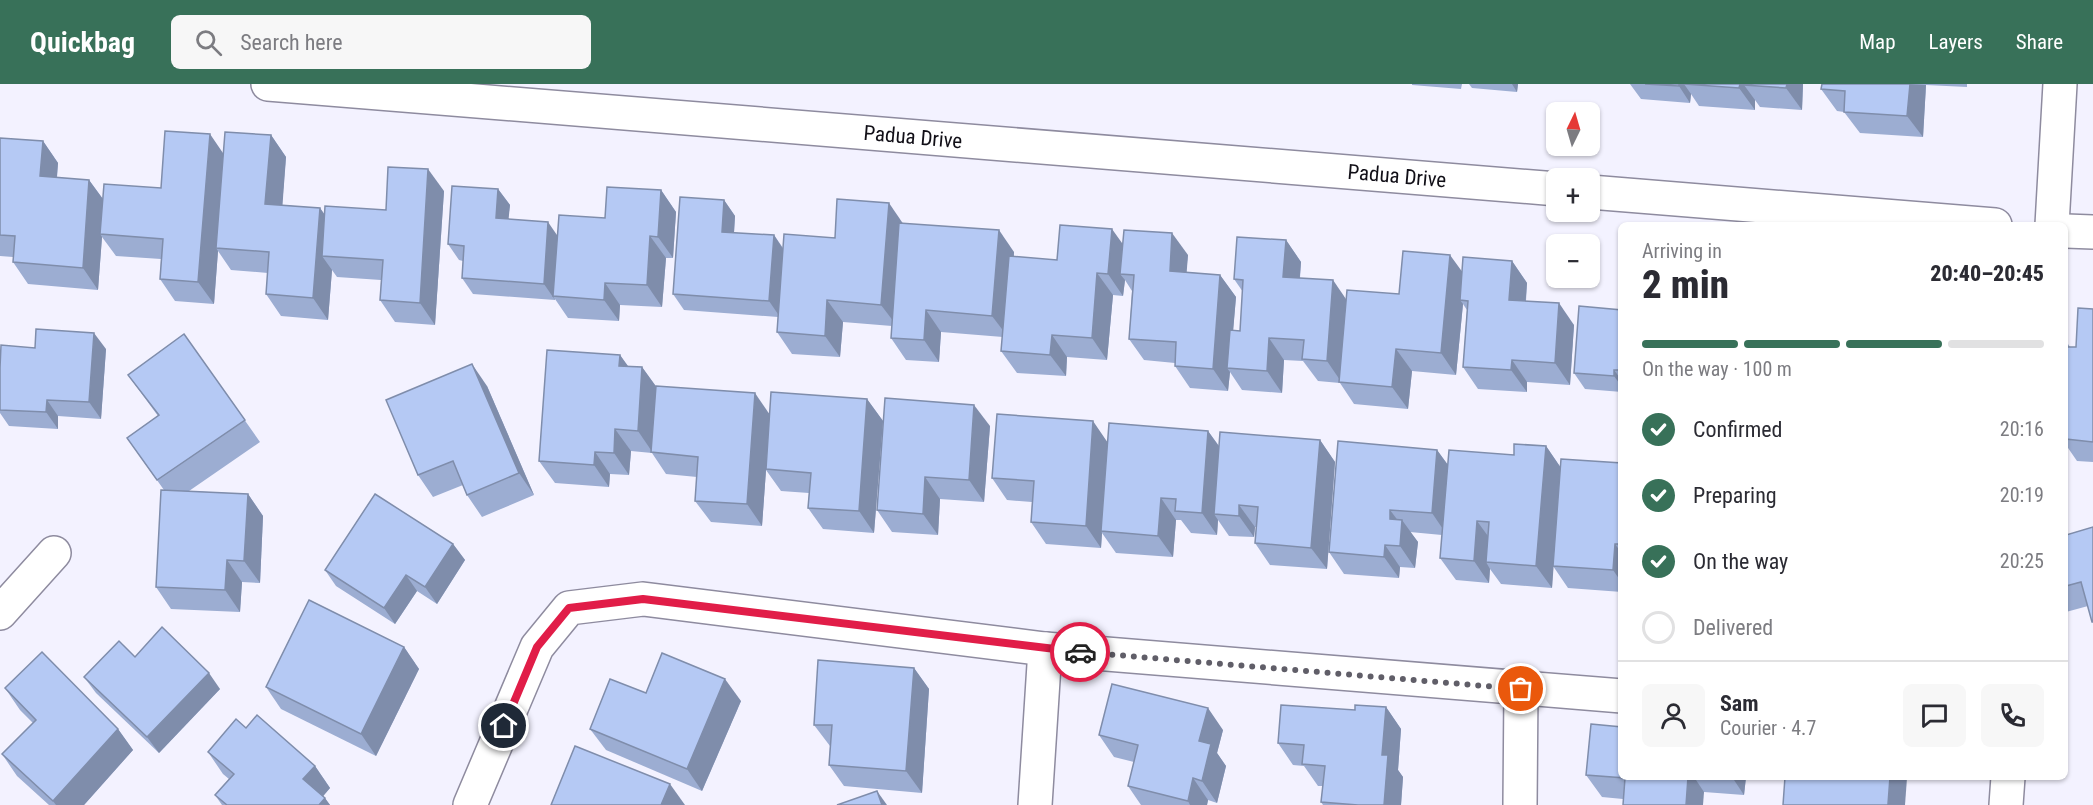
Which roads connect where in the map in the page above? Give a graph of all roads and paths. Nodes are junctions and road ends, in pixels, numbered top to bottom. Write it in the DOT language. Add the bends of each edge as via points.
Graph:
graph roads {
  1 [pos="268,84"];
  2 [pos="2060,84"];
  3 [pos="1546,188"];
  4 [pos="1600,193"];
  5 [pos="1958,222"];
  6 [pos="2052,222"];
  7 [pos="2068,231"];
  8 [pos="2093,232"];
  9 [pos="54,553"];
  10 [pos="0,613"];
  11 [pos="1045,649"];
  12 [pos="1521,689"];
  13 [pos="1618,696"];
  14 [pos="2008,780"];
  15 [pos="470,805"];
  16 [pos="1035,805"];
  17 [pos="1520,805"];
  18 [pos="2006,805"];
  1 -- 3 [label="street, Padua Drive"];
  2 -- 6 [label="street"];
  4 -- 5 [label="street"];
  7 -- 8 [label="street"];
  9 -- 10 [label="street"];
  11 -- 12 [label="street"];
  11 -- 15 [label="street" via="643,599 569,608 537,647"];
  11 -- 16 [label="street"];
  12 -- 13 [label="street"];
  12 -- 17 [label="street"];
  14 -- 18 [label="street"];
}
